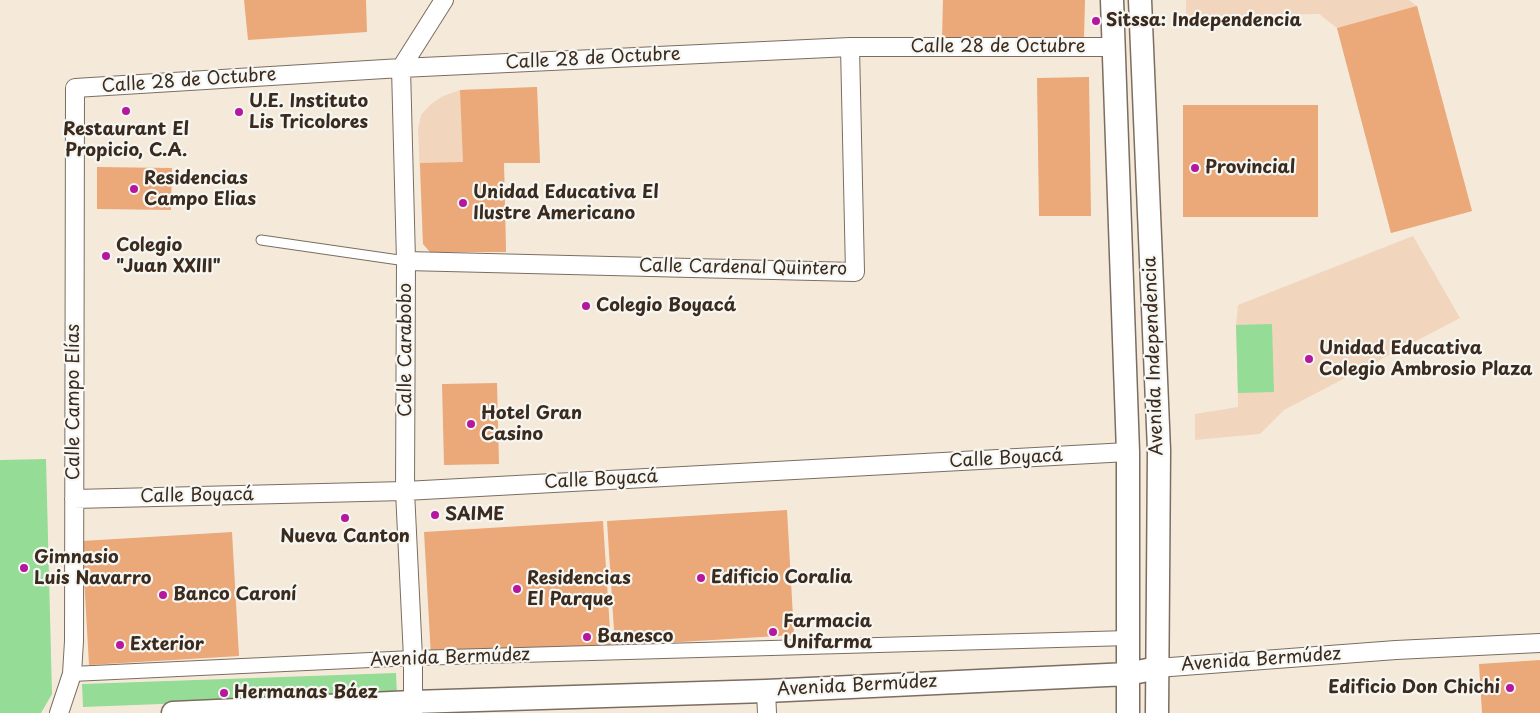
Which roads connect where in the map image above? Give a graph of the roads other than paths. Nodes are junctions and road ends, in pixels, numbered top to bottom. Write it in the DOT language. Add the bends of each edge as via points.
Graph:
graph roads {
  1 [pos="444,0"];
  2 [pos="1112,0"];
  3 [pos="1140,0"];
  4 [pos="850,47"];
  5 [pos="1112,47"];
  6 [pos="401,68"];
  7 [pos="75,88"];
  8 [pos="261,240"];
  9 [pos="406,261"];
  10 [pos="1128,452"];
  11 [pos="405,491"];
  12 [pos="74,499"];
  13 [pos="1129,638"];
  14 [pos="1540,643"];
  15 [pos="413,658"];
  16 [pos="1157,668"];
  17 [pos="72,674"];
  18 [pos="1128,674"];
  19 [pos="766,690"];
  20 [pos="413,707"];
  21 [pos="59,713"];
  22 [pos="173,713"];
  23 [pos="767,713"];
  24 [pos="1128,713"];
  25 [pos="1157,713"];
  1 -- 6 [label="street"];
  2 -- 5 [label="street, Avenida Independencia"];
  3 -- 16 [label="street, Avenida Independencia" via="1159,450"];
  4 -- 5 [label="street, Calle 28 de Octubre"];
  4 -- 6 [label="street, Calle 28 de Octubre"];
  4 -- 9 [label="street, Calle Cardenal Quintero" via="855,272"];
  5 -- 10 [label="street, Avenida Independencia"];
  6 -- 7 [label="street, Calle 28 de Octubre"];
  6 -- 9 [label="street, Calle Carabobo"];
  7 -- 12 [label="street, Calle Campo Elías"];
  8 -- 9 [label="lane"];
  9 -- 11 [label="street, Calle Carabobo"];
  10 -- 11 [label="street, Calle Boyacá"];
  10 -- 13 [label="street, Avenida Independencia"];
  11 -- 12 [label="street, Calle Boyacá"];
  11 -- 15 [label="street, Calle Carabobo"];
  12 -- 17 [label="street, Calle Campo Elías"];
  13 -- 15 [label="street, Avenida Bermúdez"];
  13 -- 18 [label="street, Avenida Independencia"];
  14 -- 16 [label="street, Avenida Bermúdez"];
  15 -- 17 [label="street, Avenida Bermúdez"];
  15 -- 20 [label="street, Calle Carabobo"];
  16 -- 18 [label="street, Avenida Bermúdez"];
  16 -- 25 [label="street, Avenida Independencia"];
  17 -- 21 [label="street, Calle Campo Elías"];
  18 -- 19 [label="street, Avenida Bermúdez"];
  18 -- 24 [label="street, Avenida Independencia"];
  19 -- 20 [label="street, Avenida Bermúdez"];
  19 -- 23 [label="street"];
  20 -- 22 [label="street, Avenida Bermúdez"];
}
